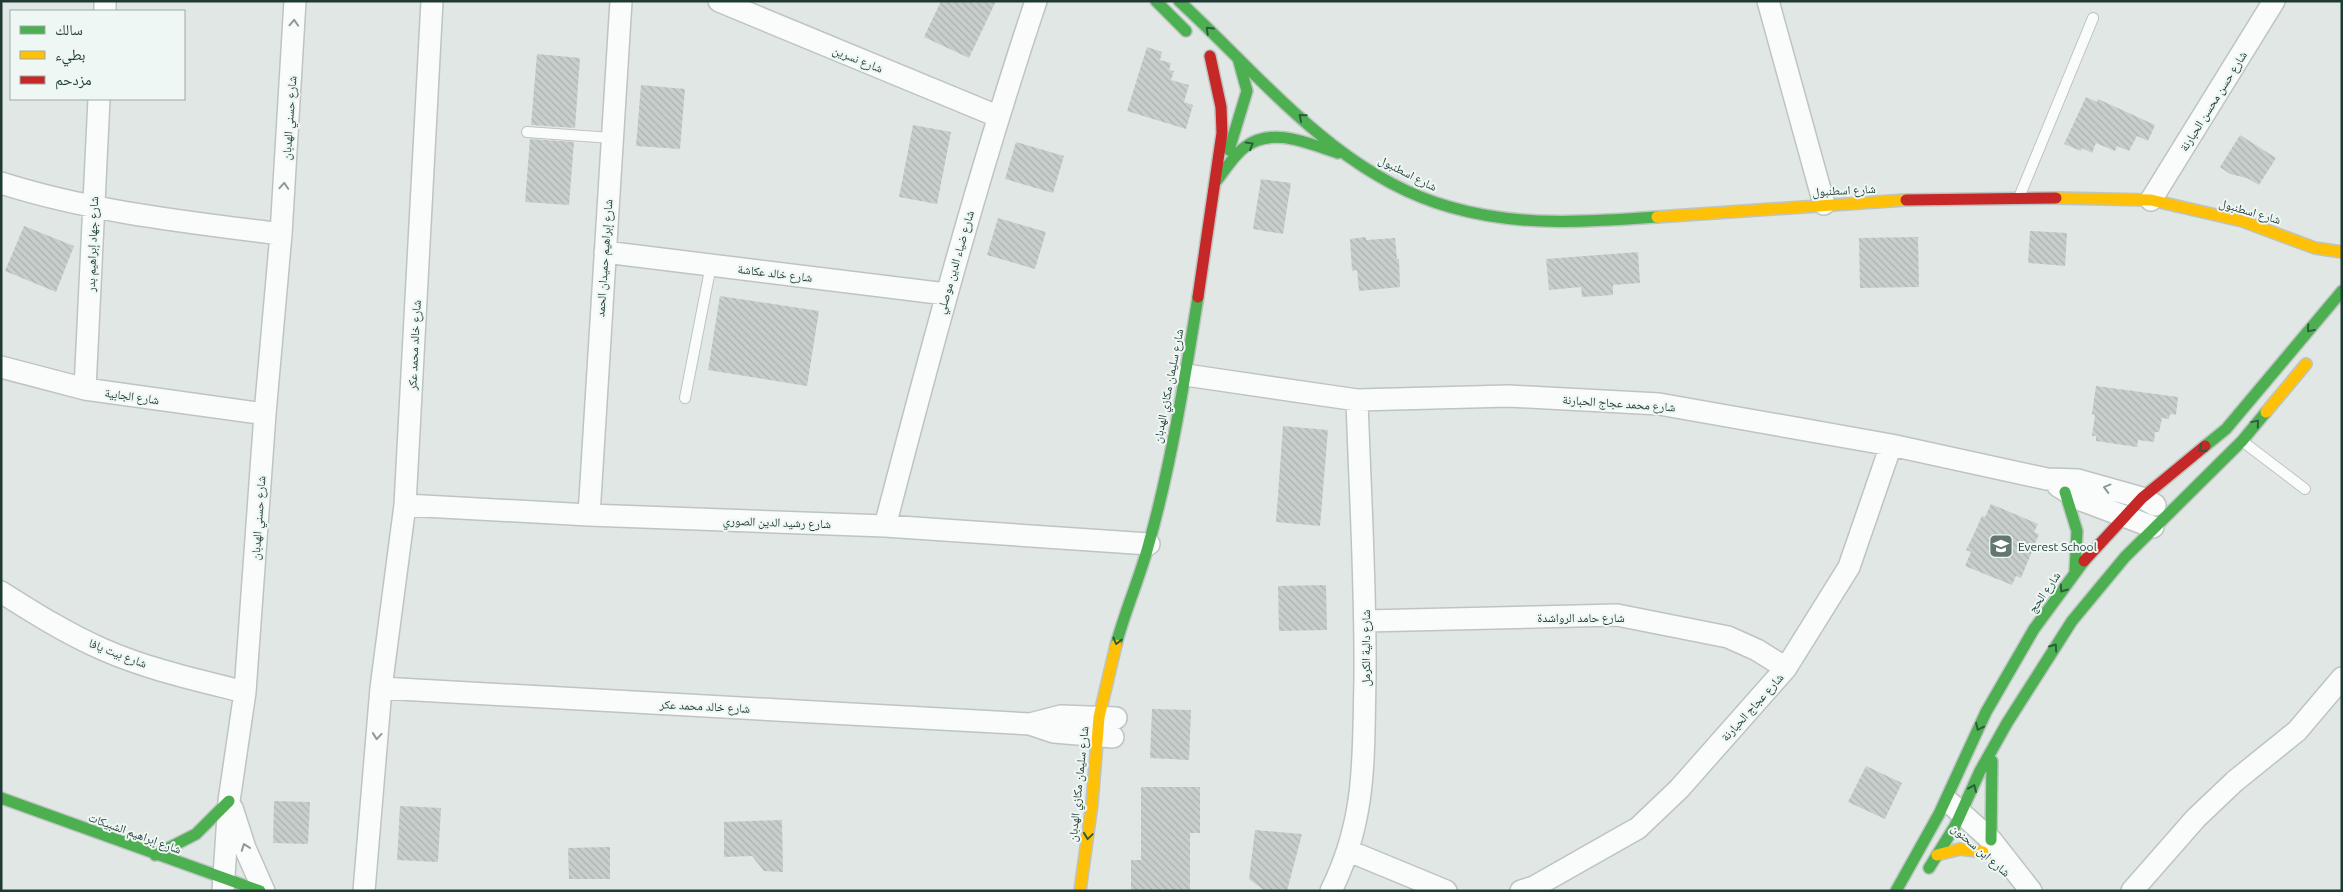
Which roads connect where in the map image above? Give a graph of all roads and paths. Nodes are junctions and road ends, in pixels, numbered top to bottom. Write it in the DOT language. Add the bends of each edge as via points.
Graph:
graph roads {
  1 [pos="296,1"];
  2 [pos="432,1"];
  3 [pos="621,1"];
  4 [pos="718,1"];
  5 [pos="1036,1"];
  6 [pos="1156,1"];
  7 [pos="1179,1"];
  8 [pos="1768,1"];
  9 [pos="2274,1"];
  10 [pos="2093,18"];
  11 [pos="1203,49"];
  12 [pos="1238,58"];
  13 [pos="1247,91"];
  14 [pos="99,100"];
  15 [pos="1260,102"];
  16 [pos="997,116"];
  17 [pos="1292,126"];
  18 [pos="527,132"];
  19 [pos="612,138"];
  20 [pos="1353,158"];
  21 [pos="1217,180"];
  22 [pos="1,183"];
  23 [pos="2019,198"];
  24 [pos="2151,200"];
  25 [pos="1824,204"];
  26 [pos="94,207"];
  27 [pos="281,234"];
  28 [pos="604,252"];
  29 [pos="2342,252"];
  30 [pos="711,265"];
  31 [pos="2342,292"];
  32 [pos="946,294"];
  33 [pos="2310,358"];
  34 [pos="1,367"];
  35 [pos="1186,375"];
  36 [pos="85,389"];
  37 [pos="685,398"];
  38 [pos="1356,400"];
  39 [pos="265,414"];
  40 [pos="2226,429"];
  41 [pos="2242,441"];
  42 [pos="1891,445"];
  43 [pos="2047,479"];
  44 [pos="2306,489"];
  45 [pos="2066,492"];
  46 [pos="2142,498"];
  47 [pos="405,505"];
  48 [pos="2169,512"];
  49 [pos="589,515"];
  50 [pos="2126,515"];
  51 [pos="885,526"];
  52 [pos="2153,527"];
  53 [pos="1149,544"];
  54 [pos="2075,571"];
  55 [pos="1,592"];
  56 [pos="1133,595"];
  57 [pos="1366,621"];
  58 [pos="1128,646"];
  59 [pos="1786,668"];
  60 [pos="2340,682"];
  61 [pos="381,688"];
  62 [pos="245,692"];
  63 [pos="1109,728"];
  64 [pos="1993,749"];
  65 [pos="2,801"];
  66 [pos="230,801"];
  67 [pos="1092,804"];
  68 [pos="1106,804"];
  69 [pos="1951,813"];
  70 [pos="1987,846"];
  71 [pos="1349,851"];
  72 [pos="155,855"];
  73 [pos="1937,855"];
  74 [pos="1924,876"];
  75 [pos="223,884"];
  76 [pos="2027,888"];
  77 [pos="260,891"];
  78 [pos="264,891"];
  79 [pos="364,891"];
  80 [pos="1080,891"];
  81 [pos="1331,891"];
  82 [pos="1446,891"];
  83 [pos="1521,891"];
  84 [pos="1896,891"];
  85 [pos="2132,891"];
  27 -- 1 [label="street, شارع حسني الهدبان, one-way"];
  2 -- 47 [label="street, شارع خالد محمد عكر"];
  3 -- 19 [label="street, شارع إبراهيم حميدان الحمد"];
  4 -- 16 [label="street, شارع نسرين"];
  5 -- 16 [label="street, شارع ضياء الدين موصلي"];
  6 -- 11 [label="street"];
  12 -- 7 [label="street, شارع اسطنبول, one-way"];
  8 -- 25 [label="street"];
  9 -- 24 [label="street, شارع حسن محسن الحبارنة"];
  10 -- 23 [label="lane"];
  11 -- 13 [label="street"];
  11 -- 21 [label="street, شارع سليمان مكازي الهدبان" via="1221,107"];
  12 -- 13 [label="street"];
  20 -- 12 [label="street, شارع اسطنبول, one-way" via="1294,111"];
  13 -- 15 [label="street"];
  13 -- 21 [label="street, شارع سليمان مكازي الهدبان" via="1234,138"];
  14 -- 26 [label="street, شارع جهاد إبراهيم بدر"];
  16 -- 32 [label="street, شارع ضياء الدين موصلي"];
  17 -- 20 [label="street, شارع اسطنبول"];
  18 -- 19 [label="lane"];
  19 -- 28 [label="street, شارع إبراهيم حميدان الحمد"];
  21 -- 20 [label="street, one-way" via="1245,147 1265,138 1280,136"];
  20 -- 25 [label="street, شارع اسطنبول" via="1412,193 1434,202 1540,222 1579,223"];
  21 -- 35 [label="street, شارع سليمان مكازي الهدبان"];
  22 -- 26 [label="street"];
  23 -- 24 [label="street, شارع اسطنبول"];
  23 -- 25 [label="street, شارع اسطنبول"];
  24 -- 29 [label="street, شارع اسطنبول" via="2242,221 2315,248"];
  26 -- 27 [label="street"];
  26 -- 36 [label="street, شارع جهاد إبراهيم بدر"];
  27 -- 39 [label="street, شارع حسني الهدبان"];
  28 -- 30 [label="street, شارع خالد عكاشة"];
  28 -- 49 [label="street, شارع إبراهيم حميدان الحمد"];
  30 -- 32 [label="street, شارع خالد عكاشة"];
  30 -- 37 [label="lane"];
  31 -- 40 [label="street, شارع الحج, one-way"];
  32 -- 51 [label="street, شارع ضياء الدين موصلي"];
  41 -- 33 [label="street, شارع الحج, one-way"];
  34 -- 36 [label="street, شارع الجابية"];
  35 -- 38 [label="street, شارع محمد عجاج الحبارنة"];
  35 -- 53 [label="street, شارع سليمان مكازي الهدبان"];
  36 -- 39 [label="street, شارع الجابية"];
  38 -- 42 [label="street, شارع محمد عجاج الحبارنة" via="1509,396 1659,404"];
  38 -- 57 [label="street, شارع دالية الكرمل"];
  39 -- 62 [label="street, شارع حسني الهدبان"];
  40 -- 41 [label="lane"];
  40 -- 46 [label="street, شارع الحج, one-way"];
  41 -- 44 [label="lane"];
  41 -- 48 [label="street, شارع الحج"];
  42 -- 43 [label="street, شارع محمد عجاج الحبارنة"];
  42 -- 59 [label="street, شارع عجاج الحبارنة" via="1849,567"];
  43 -- 45 [label="street, شارع محمد عجاج الحبارنة"];
  46 -- 43 [label="street, شارع محمد عجاج الحبارنة, one-way" via="2078,480"];
  45 -- 50 [label="street, شارع محمد عجاج الحبارنة"];
  45 -- 54 [label="street" via="2076,531"];
  46 -- 48 [label="street, شارع محمد عجاج الحبارنة"];
  46 -- 50 [label="street, شارع الحج"];
  47 -- 49 [label="street, شارع رشيد الدين الصوري"];
  47 -- 61 [label="street, شارع خالد محمد عكر"];
  48 -- 52 [label="street, شارع الحج"];
  49 -- 51 [label="street, شارع رشيد الدين الصوري"];
  50 -- 52 [label="street, شارع محمد عجاج الحبارنة"];
  50 -- 54 [label="street, شارع الحج"];
  51 -- 53 [label="street, شارع رشيد الدين الصوري"];
  64 -- 52 [label="street, شارع الحج, one-way" via="2072,621 2097,588"];
  53 -- 56 [label="street, شارع سليمان مكازي الهدبان"];
  54 -- 69 [label="street, شارع الحج, one-way" via="2034,629 1986,712"];
  55 -- 62 [label="street, شارع بيت يافا" via="44,620 102,649 174,674"];
  56 -- 58 [label="street, شارع سليمان مكازي الهدبان"];
  56 -- 63 [label="street, شارع سليمان مكازي الهدبان, one-way" via="1122,621"];
  57 -- 59 [label="street, شارع حامد الرواشدة" via="1617,615 1728,637"];
  57 -- 71 [label="street, شارع دالية الكرمل" via="1360,809"];
  59 -- 83 [label="street, شارع عجاج الحبارنة" via="1678,789 1638,828 1534,888"];
  60 -- 85 [label="street" via="2297,731 2201,812"];
  61 -- 63 [label="street, شارع خالد محمد عكر" via="1030,724 1061,716"];
  61 -- 79 [label="street, شارع خالد محمد عكر, one-way"];
  62 -- 66 [label="street, شارع حسني الهدبان"];
  63 -- 67 [label="street, شارع سليمان مكازي الهدبان"];
  69 -- 64 [label="street, شارع الحج, one-way"];
  64 -- 70 [label="street"];
  65 -- 72 [label="street, شارع إبراهيم الشبيكات"];
  66 -- 72 [label="street" via="196,834"];
  66 -- 75 [label="street, شارع حسني الهدبان"];
  78 -- 66 [label="street, شارع حسني الهدبان, one-way" via="245,848"];
  67 -- 68 [label="street"];
  67 -- 80 [label="street, شارع سليمان مكازي الهدبان, one-way"];
  69 -- 70 [label="street, شارع ابن سحنون"];
  69 -- 73 [label="street, شارع الحج"];
  69 -- 84 [label="street, شارع الحج"];
  70 -- 73 [label="street"];
  70 -- 76 [label="street, شارع ابن سحنون"];
  71 -- 81 [label="street, شارع دالية الكرمل"];
  71 -- 82 [label="street"];
  72 -- 75 [label="street, شارع إبراهيم الشبيكات"];
  73 -- 74 [label="street, شارع الحج"];
  75 -- 77 [label="street, شارع إبراهيم الشبيكات"];
}
